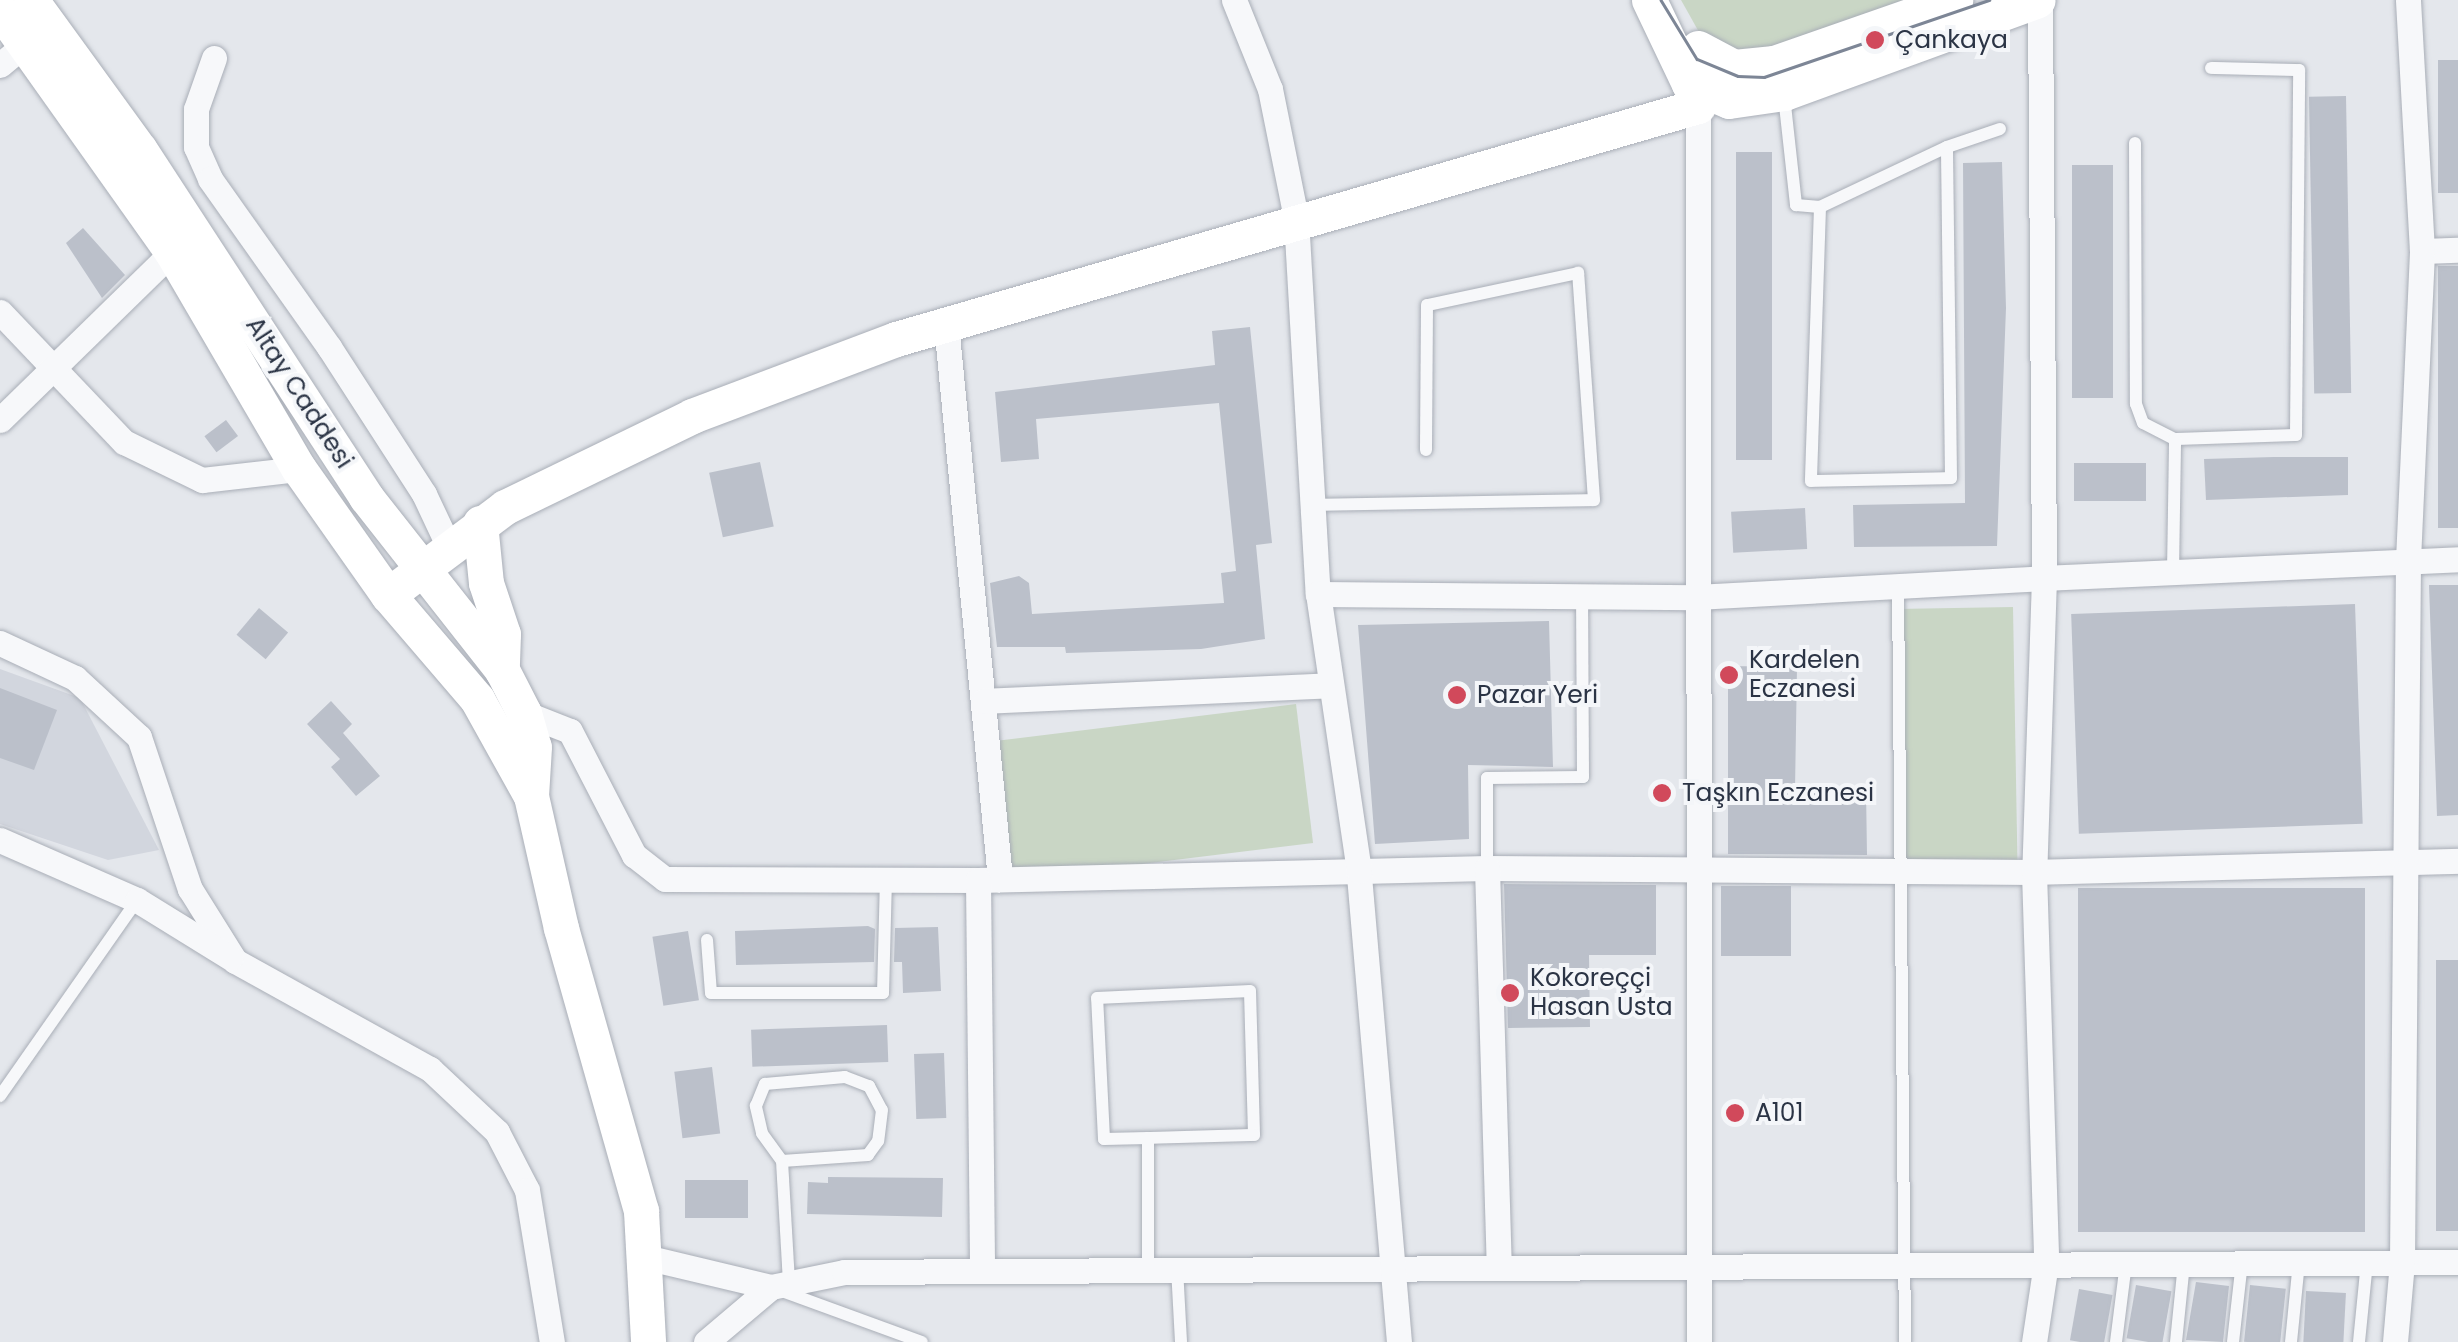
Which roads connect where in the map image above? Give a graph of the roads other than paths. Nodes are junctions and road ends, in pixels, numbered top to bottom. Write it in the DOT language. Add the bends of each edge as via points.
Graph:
graph roads {
  1 [pos="30,0"];
  2 [pos="1234,0"];
  3 [pos="1649,0"];
  4 [pos="1669,0"];
  5 [pos="1955,0"];
  6 [pos="2039,0"];
  7 [pos="2408,0"];
  8 [pos="0,10"];
  9 [pos="27,42"];
  10 [pos="214,58"];
  11 [pos="0,65"];
  12 [pos="2212,68"];
  13 [pos="1707,86"];
  14 [pos="1784,93"];
  15 [pos="2000,129"];
  16 [pos="2135,143"];
  17 [pos="1947,146"];
  18 [pos="1820,207"];
  19 [pos="1296,218"];
  20 [pos="2458,250"];
  21 [pos="2422,251"];
  22 [pos="172,252"];
  23 [pos="0,312"];
  24 [pos="946,324"];
  25 [pos="50,371"];
  26 [pos="0,420"];
  27 [pos="2175,438"];
  28 [pos="1426,450"];
  29 [pos="299,469"];
  30 [pos="1313,504"];
  31 [pos="480,523"];
  32 [pos="448,545"];
  33 [pos="2458,559"];
  34 [pos="2408,560"];
  35 [pos="421,568"];
  36 [pos="2173,572"];
  37 [pos="2044,578"];
  38 [pos="1898,586"];
  39 [pos="1318,594"];
  40 [pos="388,595"];
  41 [pos="1582,596"];
  42 [pos="1696,597"];
  43 [pos="0,643"];
  44 [pos="502,670"];
  45 [pos="1328,685"];
  46 [pos="983,701"];
  47 [pos="524,713"];
  48 [pos="531,796"];
  49 [pos="0,840"];
  50 [pos="2405,861"];
  51 [pos="2458,861"];
  52 [pos="1487,868"];
  53 [pos="1359,871"];
  54 [pos="1700,871"];
  55 [pos="1898,872"];
  56 [pos="2034,872"];
  57 [pos="886,878"];
  58 [pos="989,879"];
  59 [pos="138,900"];
  60 [pos="707,940"];
  61 [pos="235,960"];
  62 [pos="0,1096"];
  63 [pos="1148,1138"];
  64 [pos="782,1161"];
  65 [pos="644,1256"];
  66 [pos="1700,1262"];
  67 [pos="2242,1262"];
  68 [pos="2300,1262"];
  69 [pos="2367,1262"];
  70 [pos="2402,1262"];
  71 [pos="2458,1262"];
  72 [pos="1906,1263"];
  73 [pos="2046,1263"];
  74 [pos="2126,1263"];
  75 [pos="2184,1263"];
  76 [pos="1500,1264"];
  77 [pos="1391,1266"];
  78 [pos="1148,1268"];
  79 [pos="1177,1268"];
  80 [pos="982,1270"];
  81 [pos="779,1285"];
  82 [pos="552,1342"];
  83 [pos="648,1342"];
  84 [pos="706,1342"];
  85 [pos="922,1342"];
  86 [pos="1181,1342"];
  87 [pos="1398,1342"];
  88 [pos="1698,1342"];
  89 [pos="1905,1342"];
  90 [pos="2034,1342"];
  91 [pos="2116,1342"];
  92 [pos="2176,1342"];
  93 [pos="2233,1342"];
  94 [pos="2291,1342"];
  95 [pos="2359,1342"];
  96 [pos="2395,1342"];
  1 -- 35 [label="main road, Altay Caddesi" via="140,150 366,497"];
  2 -- 19 [label="street" via="1270,89"];
  3 -- 13 [label="main road" via="1689,84"];
  4 -- 13 [label="main road"];
  5 -- 13 [label="main road" via="1774,64 1734,67"];
  6 -- 14 [label="main road"];
  6 -- 37 [label="street"];
  7 -- 21 [label="street"];
  8 -- 9 [label="main road, Altay Caddesi"];
  9 -- 11 [label="street"];
  9 -- 22 [label="main road, Altay Caddesi"];
  10 -- 32 [label="street" via="196,109 196,146 210,179 398,453"];
  12 -- 27 [label="lane" via="2300,70 2296,436"];
  13 -- 14 [label="main road" via="1729,101"];
  13 -- 19 [label="main road"];
  13 -- 42 [label="street"];
  14 -- 18 [label="lane" via="1796,205"];
  15 -- 17 [label="lane"];
  16 -- 27 [label="lane" via="2136,404 2150,430"];
  17 -- 18 [label="lane"];
  17 -- 18 [label="lane" via="1951,478 1811,481"];
  19 -- 24 [label="main road"];
  19 -- 30 [label="street"];
  20 -- 21 [label="street"];
  21 -- 34 [label="street"];
  22 -- 25 [label="street"];
  22 -- 29 [label="main road, Altay Caddesi"];
  23 -- 25 [label="street"];
  24 -- 31 [label="main road" via="692,416"];
  24 -- 46 [label="street"];
  25 -- 26 [label="street"];
  25 -- 29 [label="street" via="124,442 202,480"];
  27 -- 36 [label="lane"];
  28 -- 30 [label="lane" via="1426,305 1578,273 1594,500"];
  29 -- 40 [label="main road, Altay Caddesi"];
  30 -- 39 [label="street"];
  31 -- 32 [label="main road"];
  31 -- 44 [label="main road" via="486,583 503,634"];
  32 -- 35 [label="main road"];
  33 -- 34 [label="street"];
  34 -- 36 [label="street"];
  34 -- 50 [label="street"];
  35 -- 40 [label="main road"];
  35 -- 44 [label="main road, Altay Caddesi"];
  36 -- 37 [label="street"];
  37 -- 38 [label="street"];
  37 -- 56 [label="street"];
  38 -- 42 [label="street"];
  38 -- 55 [label="lane"];
  39 -- 41 [label="street"];
  39 -- 45 [label="street"];
  40 -- 48 [label="main road, Altay Caddesi" via="458,671"];
  41 -- 42 [label="street"];
  41 -- 52 [label="lane" via="1583,778 1487,778"];
  42 -- 54 [label="street"];
  43 -- 61 [label="street" via="75,678 139,737 190,889"];
  44 -- 47 [label="main road, Altay Caddesi"];
  45 -- 46 [label="street"];
  45 -- 53 [label="street"];
  46 -- 58 [label="street"];
  47 -- 48 [label="main road, Altay Caddesi" via="534,747"];
  47 -- 57 [label="street" via="570,731 634,855 655,877"];
  48 -- 65 [label="main road, Altay Caddesi" via="641,1211"];
  49 -- 59 [label="street"];
  50 -- 51 [label="street"];
  50 -- 56 [label="street"];
  50 -- 70 [label="street"];
  52 -- 53 [label="street"];
  52 -- 54 [label="street"];
  52 -- 76 [label="street"];
  53 -- 58 [label="street"];
  53 -- 77 [label="street"];
  54 -- 55 [label="street"];
  54 -- 66 [label="street"];
  55 -- 56 [label="street"];
  55 -- 72 [label="lane"];
  56 -- 73 [label="street"];
  57 -- 58 [label="street"];
  57 -- 60 [label="lane" via="883,994 710,993"];
  58 -- 80 [label="street"];
  59 -- 61 [label="street"];
  59 -- 62 [label="lane"];
  61 -- 82 [label="street" via="430,1069 496,1132 527,1190"];
  63 -- 63 [label="lane" via="1254,1135 1250,992 1098,998 1104,1140"];
  63 -- 78 [label="lane"];
  64 -- 64 [label="lane" via="868,1154 878,1140 882,1110 869,1086 845,1076 765,1084 756,1106 762,1133"];
  64 -- 81 [label="lane"];
  65 -- 81 [label="street"];
  65 -- 83 [label="main road, Altay Caddesi"];
  66 -- 72 [label="street"];
  66 -- 76 [label="street"];
  66 -- 88 [label="street"];
  67 -- 68 [label="street"];
  67 -- 75 [label="street"];
  67 -- 93 [label="lane"];
  68 -- 69 [label="street"];
  68 -- 94 [label="lane"];
  69 -- 70 [label="street"];
  69 -- 95 [label="lane"];
  70 -- 71 [label="street"];
  70 -- 96 [label="street"];
  72 -- 73 [label="street"];
  72 -- 89 [label="lane"];
  73 -- 74 [label="street"];
  73 -- 90 [label="street"];
  74 -- 75 [label="street"];
  74 -- 91 [label="lane"];
  75 -- 92 [label="lane"];
  76 -- 77 [label="street"];
  77 -- 79 [label="street"];
  77 -- 87 [label="street"];
  78 -- 79 [label="street"];
  78 -- 80 [label="street"];
  79 -- 86 [label="lane"];
  80 -- 81 [label="street" via="844,1272"];
  81 -- 84 [label="street"];
  81 -- 85 [label="lane"];
}
